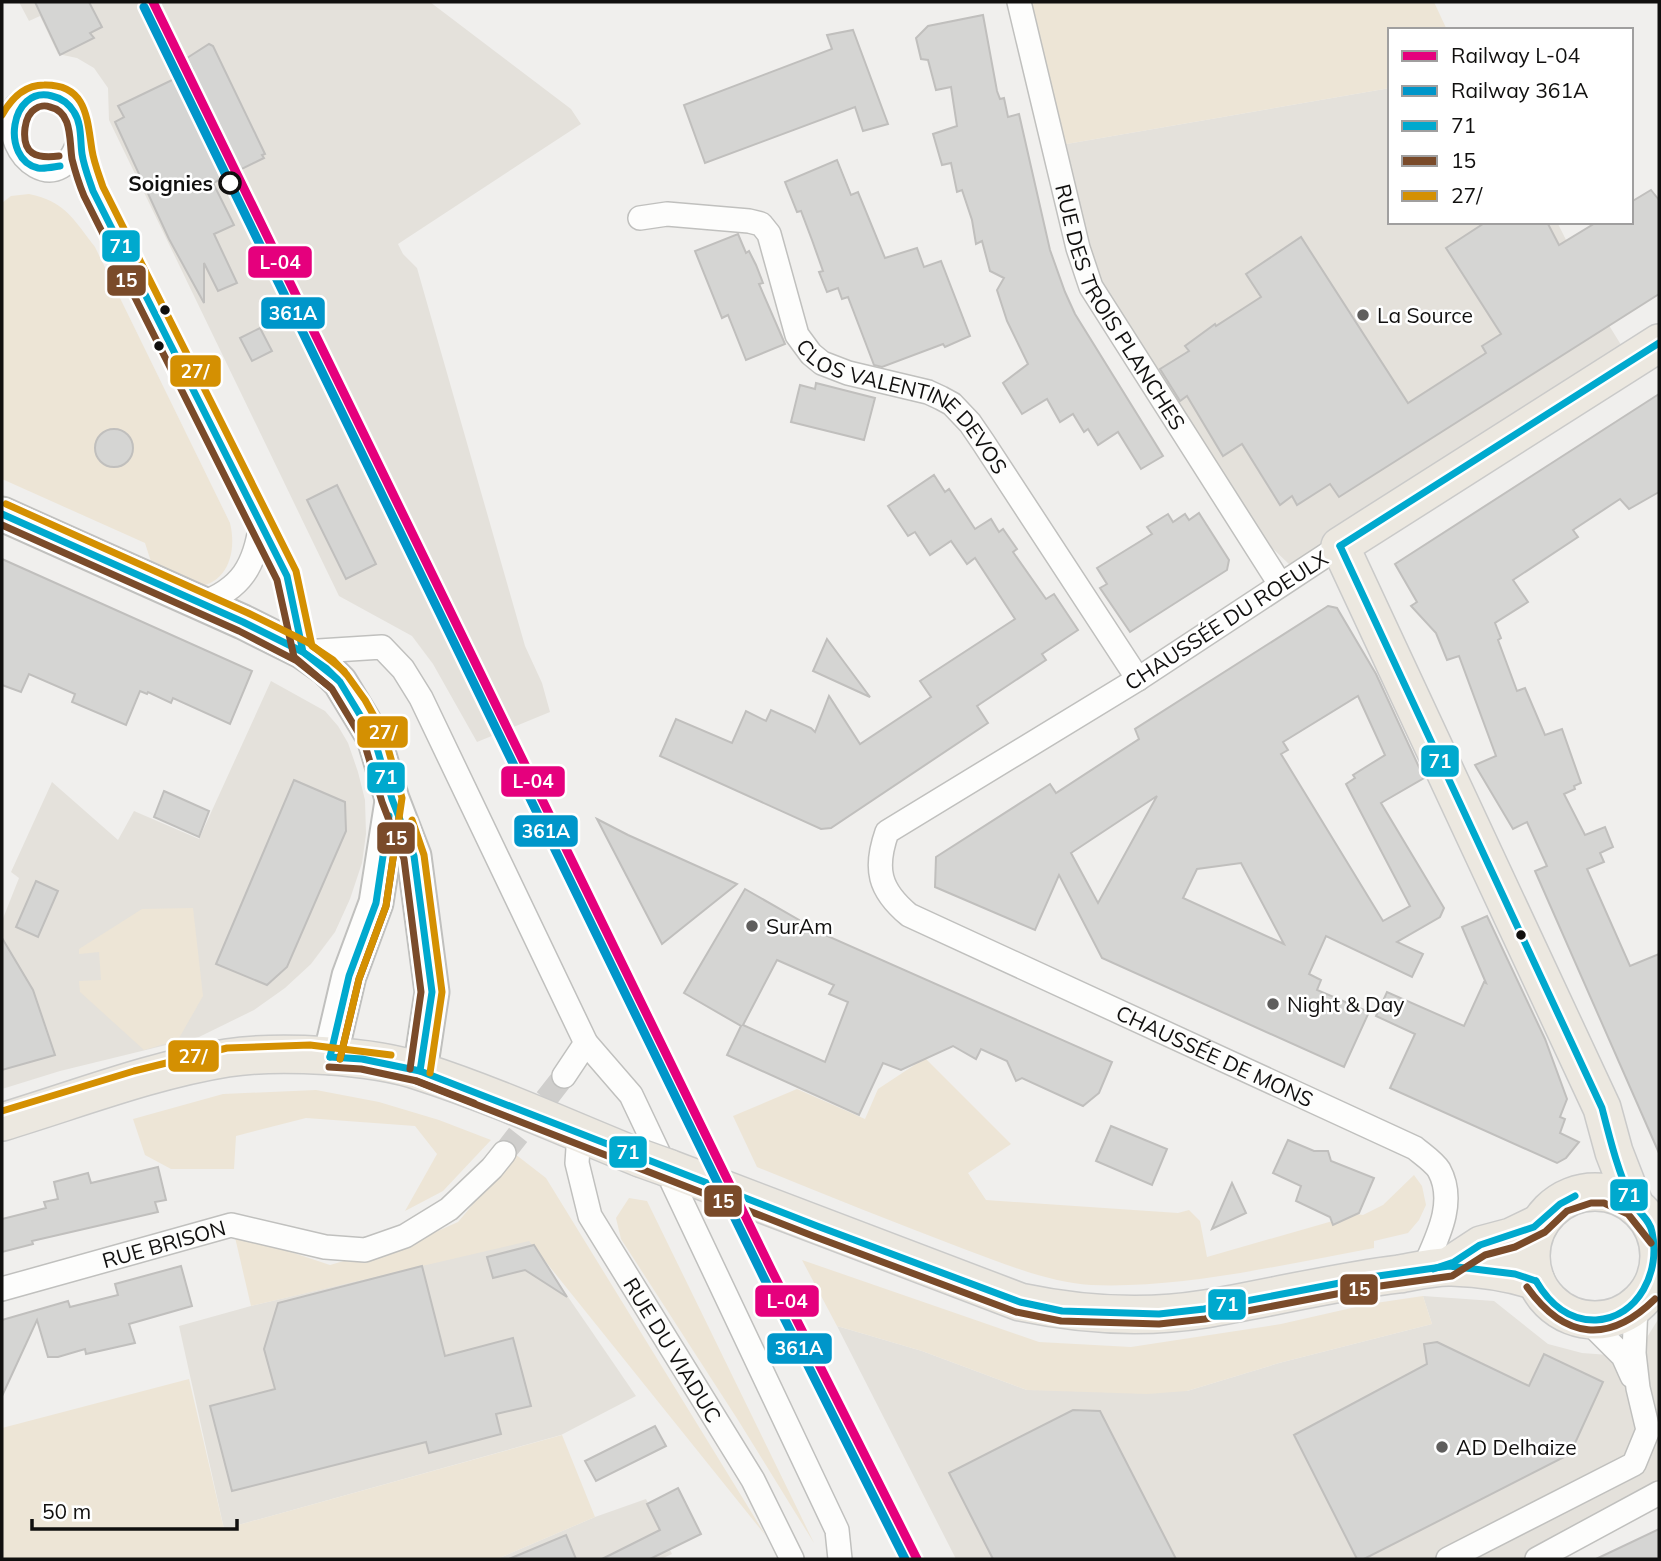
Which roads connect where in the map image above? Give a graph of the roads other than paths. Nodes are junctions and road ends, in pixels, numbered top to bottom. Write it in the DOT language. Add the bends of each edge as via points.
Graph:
graph roads {
  1 [pos="1019,2"];
  2 [pos="80,135"];
  3 [pos="4,141"];
  4 [pos="60,166"];
  5 [pos="93,191"];
  6 [pos="640,218"];
  7 [pos="1659,343"];
  8 [pos="2,514"];
  9 [pos="261,523"];
  10 [pos="1340,546"];
  11 [pos="1280,584"];
  12 [pos="200,604"];
  13 [pos="303,652"];
  14 [pos="1138,679"];
  15 [pos="392,799"];
  16 [pos="892,901"];
  17 [pos="586,1043"];
  18 [pos="330,1056"];
  19 [pos="420,1071"];
  20 [pos="564,1076"];
  21 [pos="2,1122"];
  22 [pos="1607,1126"];
  23 [pos="579,1133"];
  24 [pos="504,1153"];
  25 [pos="1575,1195"];
  26 [pos="1540,1223"];
  27 [pos="1649,1224"];
  28 [pos="1436,1268"];
  29 [pos="1536,1281"];
  30 [pos="2,1289"];
  31 [pos="1648,1296"];
  32 [pos="1587,1320"];
  33 [pos="1638,1388"];
  34 [pos="1654,1436"];
  35 [pos="1659,1493"];
  36 [pos="792,1559"];
  37 [pos="840,1559"];
  38 [pos="1448,1559"];
  39 [pos="1537,1559"];
  1 -- 11 [label="street, RUE DES TROIS PLANCHES" via="1091,287"];
  2 -- 3 [label="street" via="73,110 52,96 39,95 16,106"];
  2 -- 4 [label="street" via="77,148"];
  2 -- 5 [label="street"];
  3 -- 4 [label="street" via="25,166 36,170"];
  4 -- 5 [label="street" via="71,169"];
  5 -- 9 [label="street"];
  6 -- 14 [label="street, CLOS VALENTINE DEVOS" via="667,214 761,224 769,234 797,335 811,354 841,371 928,392 952,404 983,442"];
  7 -- 10 [label="main road, CHAUSSÉE DU ROEULX"];
  8 -- 12 [label="street"];
  9 -- 12 [label="street" via="251,564 236,584"];
  9 -- 13 [label="street" via="287,576"];
  10 -- 11 [label="street, CHAUSSÉE DU ROEULX"];
  10 -- 22 [label="main road" via="1563,1022"];
  11 -- 14 [label="street, CHAUSSÉE DU ROEULX"];
  12 -- 13 [label="street"];
  13 -- 15 [label="street" via="340,682 356,705 374,738"];
  13 -- 17 [label="street" via="382,647 403,669"];
  14 -- 16 [label="street, CHAUSSÉE DU ROEULX" via="887,832 880,868"];
  15 -- 18 [label="street" via="376,903 349,976"];
  15 -- 19 [label="street" via="414,856 432,992"];
  16 -- 28 [label="street, CHAUSSÉE DE MONS" via="909,915 1415,1147 1439,1169 1446,1199"];
  17 -- 20 [label="street"];
  17 -- 37 [label="street" via="631,1095 837,1530"];
  18 -- 19 [label="main road"];
  18 -- 21 [label="main road" via="227,1058 153,1075"];
  19 -- 23 [label="main road"];
  22 -- 25 [label="main road" via="1590,1174"];
  22 -- 27 [label="main road"];
  23 -- 28 [label="main road" via="1020,1302 1062,1311 1159,1314 1204,1309"];
  23 -- 36 [label="street, RUE DU VIADUC" via="577,1163 590,1216 753,1480"];
  24 -- 30 [label="street, RUE BRISON" via="449,1209 405,1236 365,1250 325,1247 231,1225"];
  25 -- 26 [label="main road"];
  25 -- 27 [label="main road" via="1606,1193 1621,1198"];
  26 -- 28 [label="main road"];
  26 -- 29 [label="main road" via="1531,1251"];
  27 -- 31 [label="main road" via="1658,1251 1657,1272"];
  28 -- 29 [label="main road" via="1515,1274"];
  29 -- 32 [label="main road" via="1559,1310"];
  31 -- 32 [label="main road" via="1621,1315"];
  31 -- 33 [label="street" via="1634,1353"];
  32 -- 33 [label="street" via="1623,1356"];
  33 -- 34 [label="street"];
  34 -- 38 [label="street" via="1634,1464"];
  35 -- 39 [label="street"];
}
